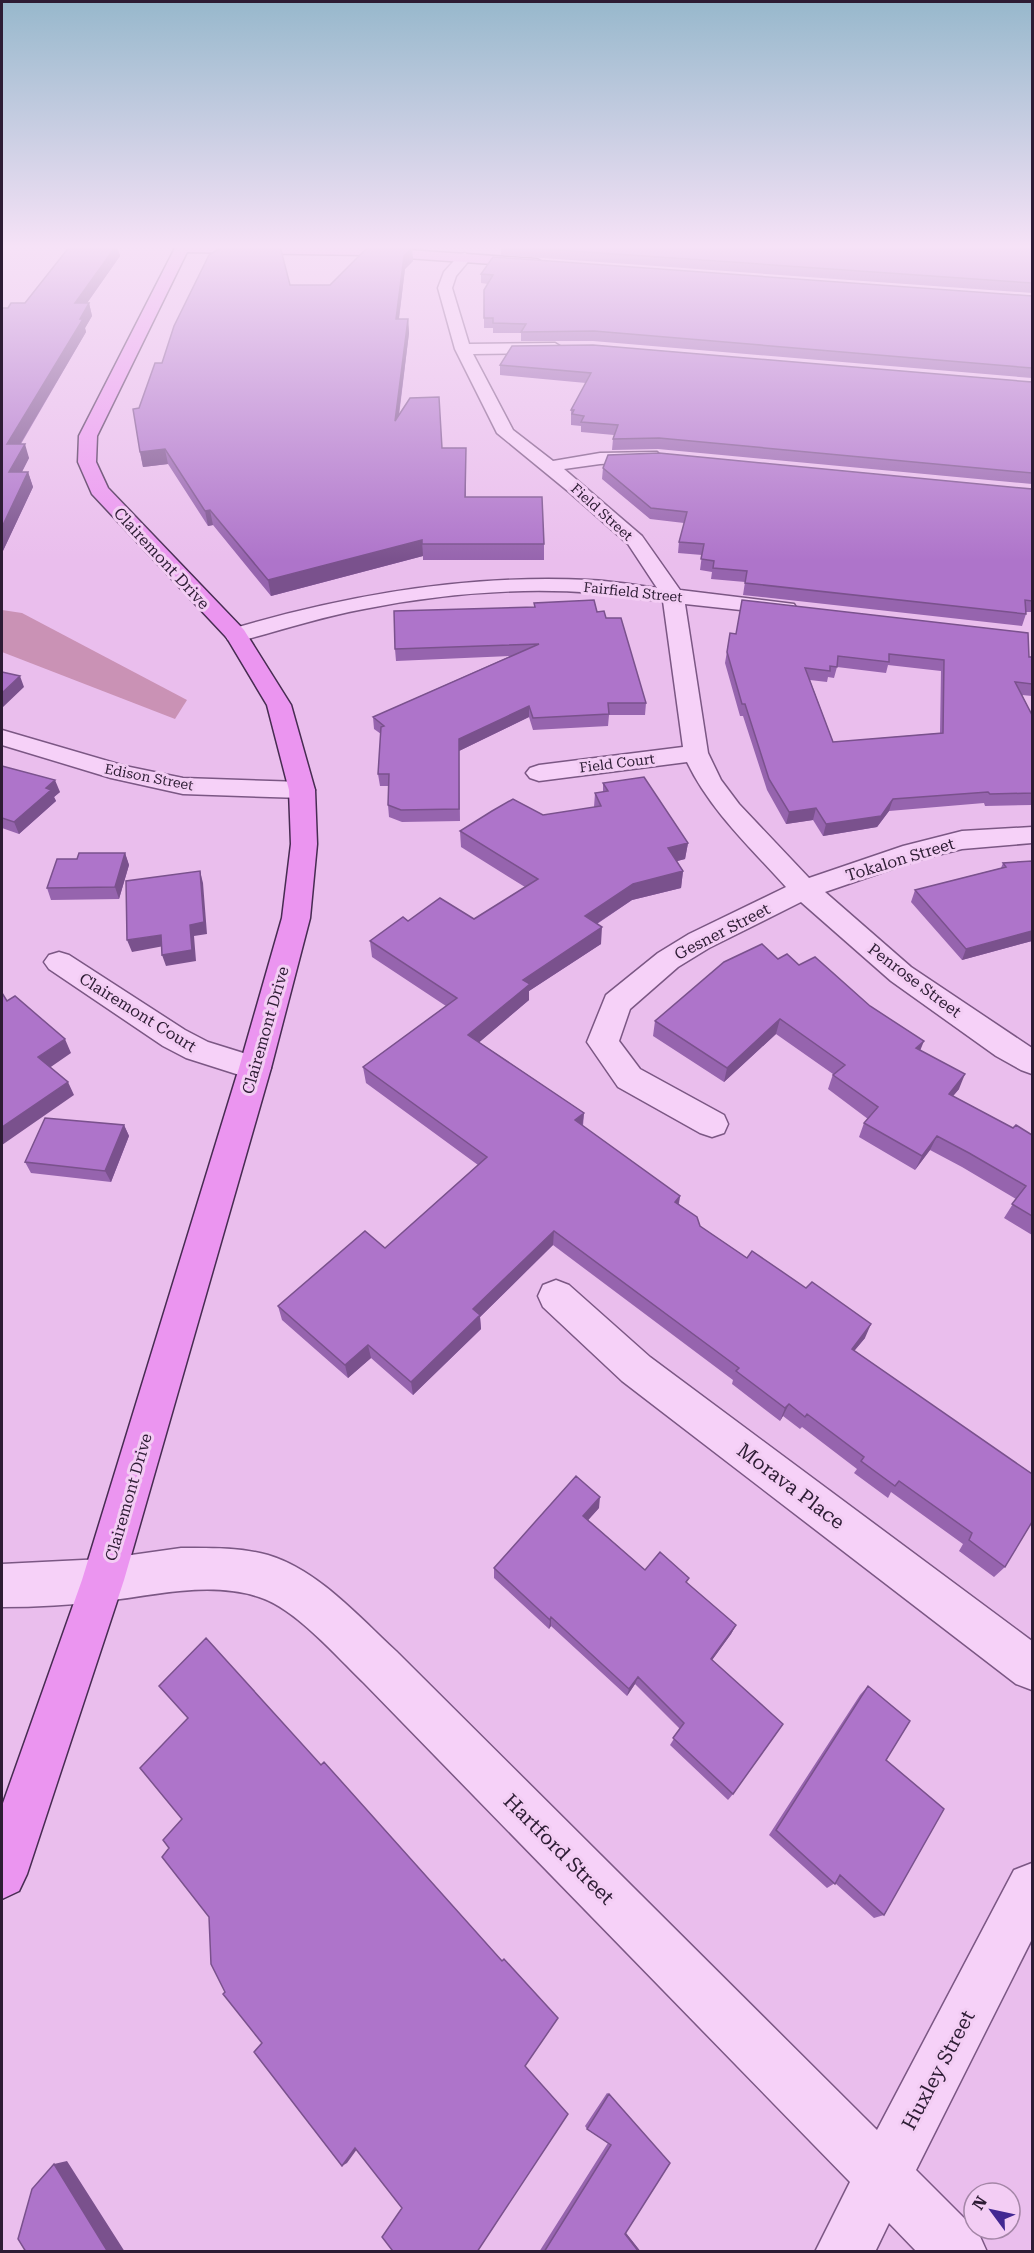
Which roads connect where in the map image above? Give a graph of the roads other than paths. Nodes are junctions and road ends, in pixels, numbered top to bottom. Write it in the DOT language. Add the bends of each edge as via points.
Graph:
graph roads {
  1 [pos="130,351"];
  2 [pos="464,351"];
  3 [pos="670,457"];
  4 [pos="550,467"];
  5 [pos="673,596"];
  6 [pos="812,612"];
  7 [pos="236,635"];
  8 [pos="2,737"];
  9 [pos="696,753"];
  10 [pos="539,773"];
  11 [pos="302,790"];
  12 [pos="1032,835"];
  13 [pos="804,889"];
  14 [pos="58,962"];
  15 [pos="1032,1062"];
  16 [pos="255,1068"];
  17 [pos="712,1124"];
  18 [pos="556,1296"];
  19 [pos="103,1580"];
  20 [pos="2,1586"];
  21 [pos="1032,1668"];
  22 [pos="2,1874"];
  23 [pos="1032,1888"];
  24 [pos="883,2176"];
  25 [pos="844,2252"];
  26 [pos="958,2252"];
  1 -- 7 [label="main road, Clairemont Drive" via="88,436 87,462 99,490"];
  2 -- 4 [label="street, Field Street" via="506,433"];
  3 -- 4 [label="street" via="617,456"];
  4 -- 5 [label="street, Field Street" via="635,540"];
  5 -- 6 [label="street, Fairfield Street"];
  5 -- 7 [label="street, Fairfield Street" via="587,586 459,590 363,603 278,621"];
  5 -- 9 [label="street, Field Street"];
  7 -- 11 [label="main road, Clairemont Drive" via="279,705"];
  8 -- 11 [label="street, Edison Street" via="120,773 183,786"];
  9 -- 10 [label="street, Field Court"];
  9 -- 13 [label="street, Field Street" via="709,781 730,810"];
  11 -- 16 [label="main road, Clairemont Drive" via="304,844 296,918"];
  12 -- 13 [label="street, Tokalon Street" via="962,840 913,852"];
  13 -- 15 [label="street, Penrose Street" via="902,974"];
  13 -- 17 [label="street, Gesner Street" via="699,941 668,960 617,1003 603,1042 629,1078"];
  14 -- 16 [label="street, Clairemont Court" via="189,1046"];
  16 -- 19 [label="main road, Clairemont Drive"];
  18 -- 21 [label="street, Morava Place" via="636,1369"];
  19 -- 20 [label="street, Hartford Street"];
  19 -- 22 [label="main road, Clairemont Drive"];
  19 -- 24 [label="street, Hartford Street" via="181,1569 229,1569 268,1577 312,1602"];
  23 -- 24 [label="street, Huxley Street"];
  24 -- 25 [label="street, Huxley Street"];
  24 -- 26 [label="street, Hartford Street"];
}
